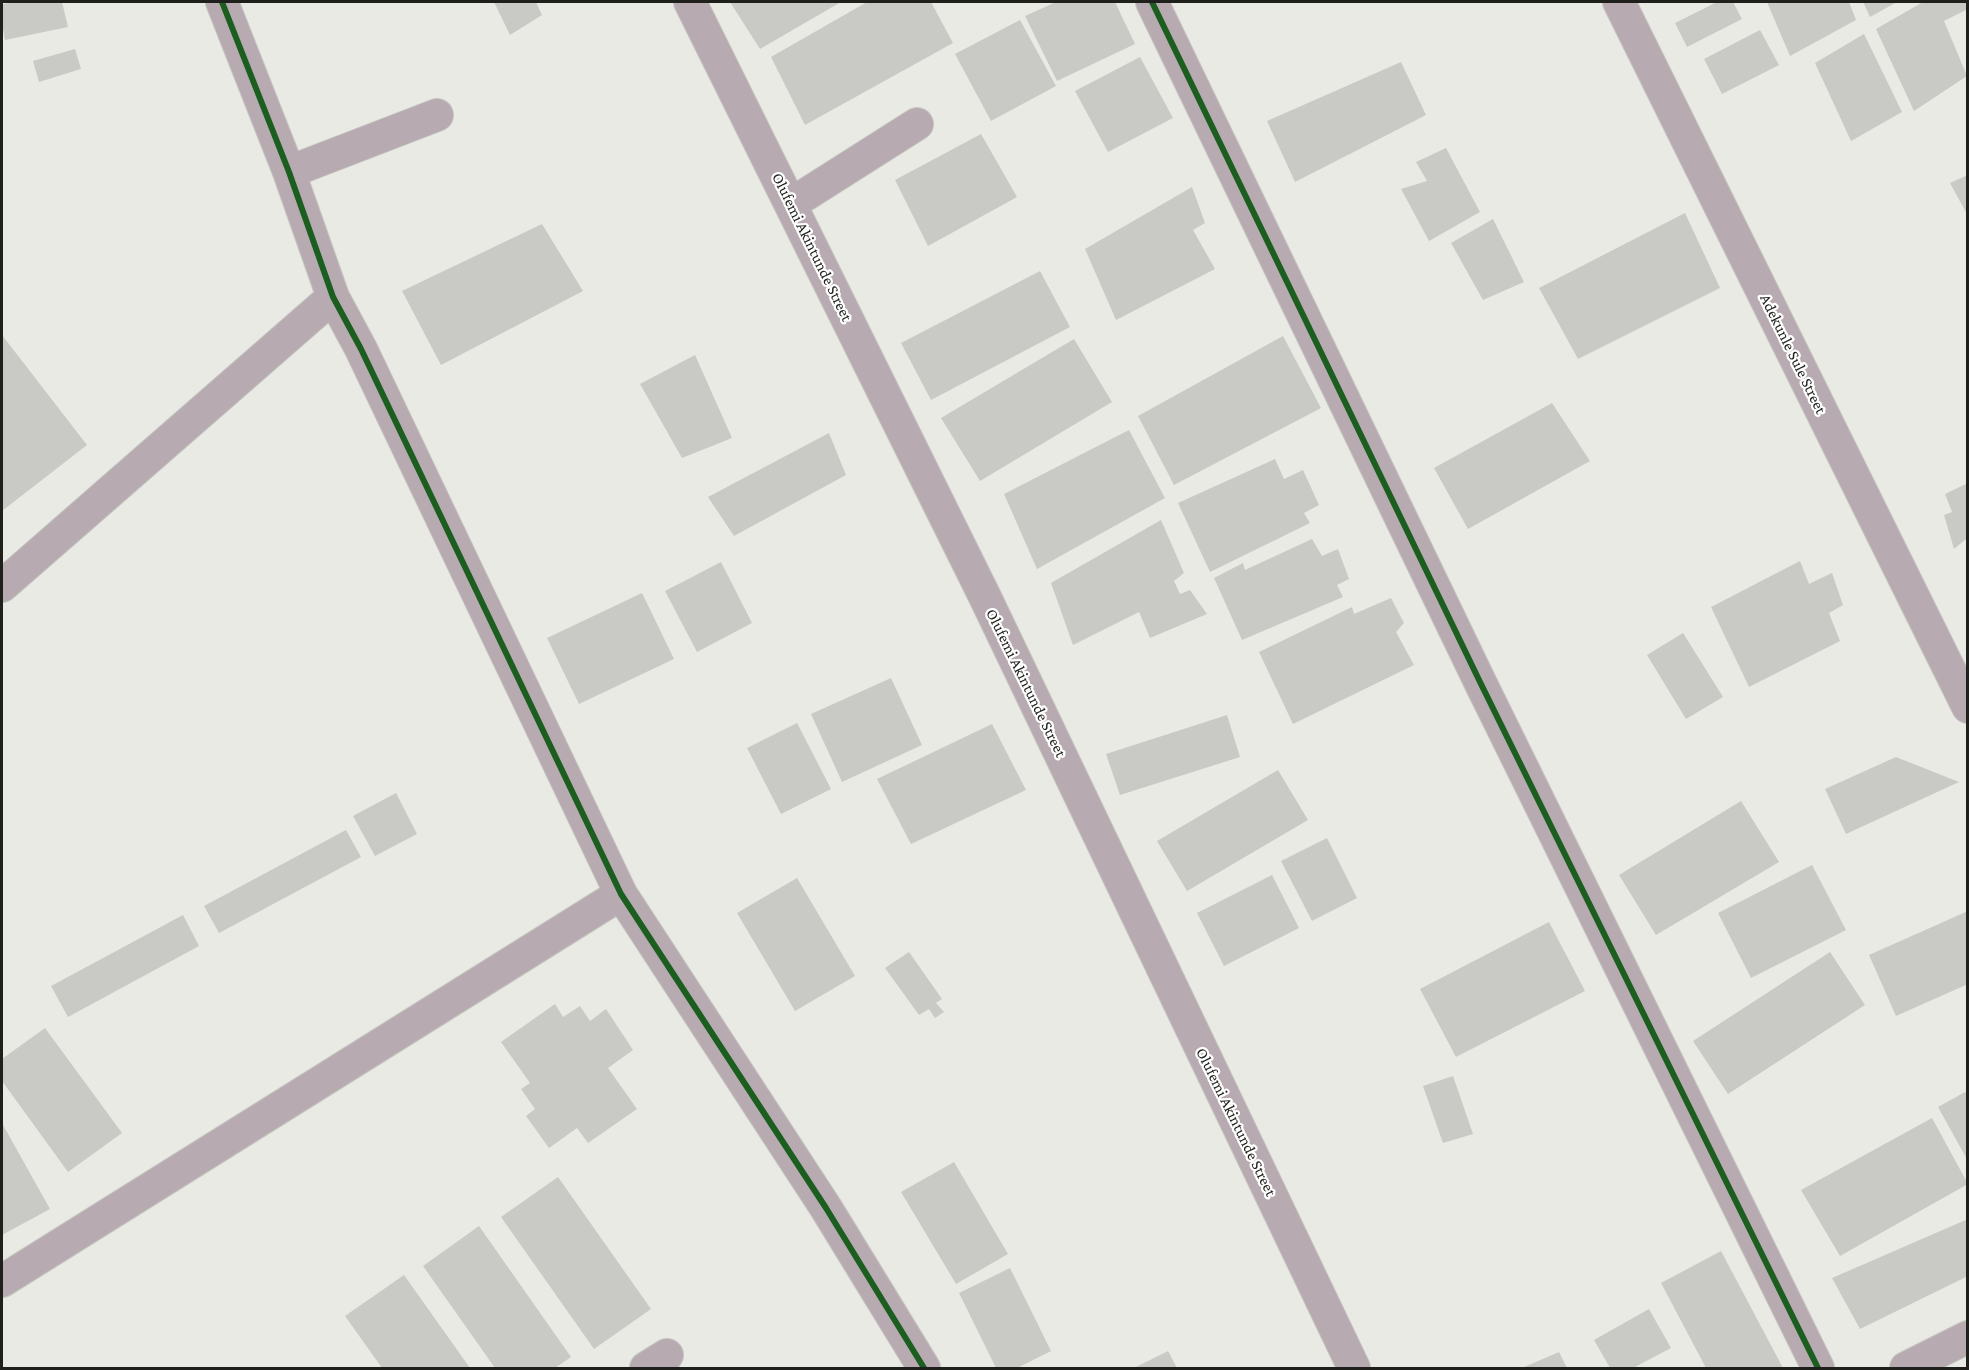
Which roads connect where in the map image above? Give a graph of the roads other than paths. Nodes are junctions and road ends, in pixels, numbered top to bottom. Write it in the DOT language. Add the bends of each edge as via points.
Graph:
graph roads {
  1 [pos="222,2"];
  2 [pos="690,2"];
  3 [pos="1152,2"];
  4 [pos="1620,2"];
  5 [pos="437,115"];
  6 [pos="918,124"];
  7 [pos="289,172"];
  8 [pos="791,204"];
  9 [pos="333,297"];
  10 [pos="2,586"];
  11 [pos="1968,707"];
  12 [pos="621,894"];
  13 [pos="2,1281"];
  14 [pos="1968,1337"];
  15 [pos="924,1368"];
  16 [pos="1354,1368"];
  17 [pos="1818,1368"];
  18 [pos="1906,1368"];
  1 -- 7 [label="street"];
  2 -- 8 [label="street, Olufemi Akintunde Street"];
  3 -- 17 [label="street" via="1480,684"];
  4 -- 11 [label="street, Adekunle Sule Street"];
  5 -- 7 [label="street"];
  6 -- 8 [label="street"];
  7 -- 9 [label="street"];
  8 -- 16 [label="street, Olufemi Akintunde Street" via="985,597"];
  9 -- 10 [label="street"];
  9 -- 12 [label="street"];
  12 -- 13 [label="street"];
  12 -- 15 [label="street" via="826,1208"];
  14 -- 18 [label="street"];
}
